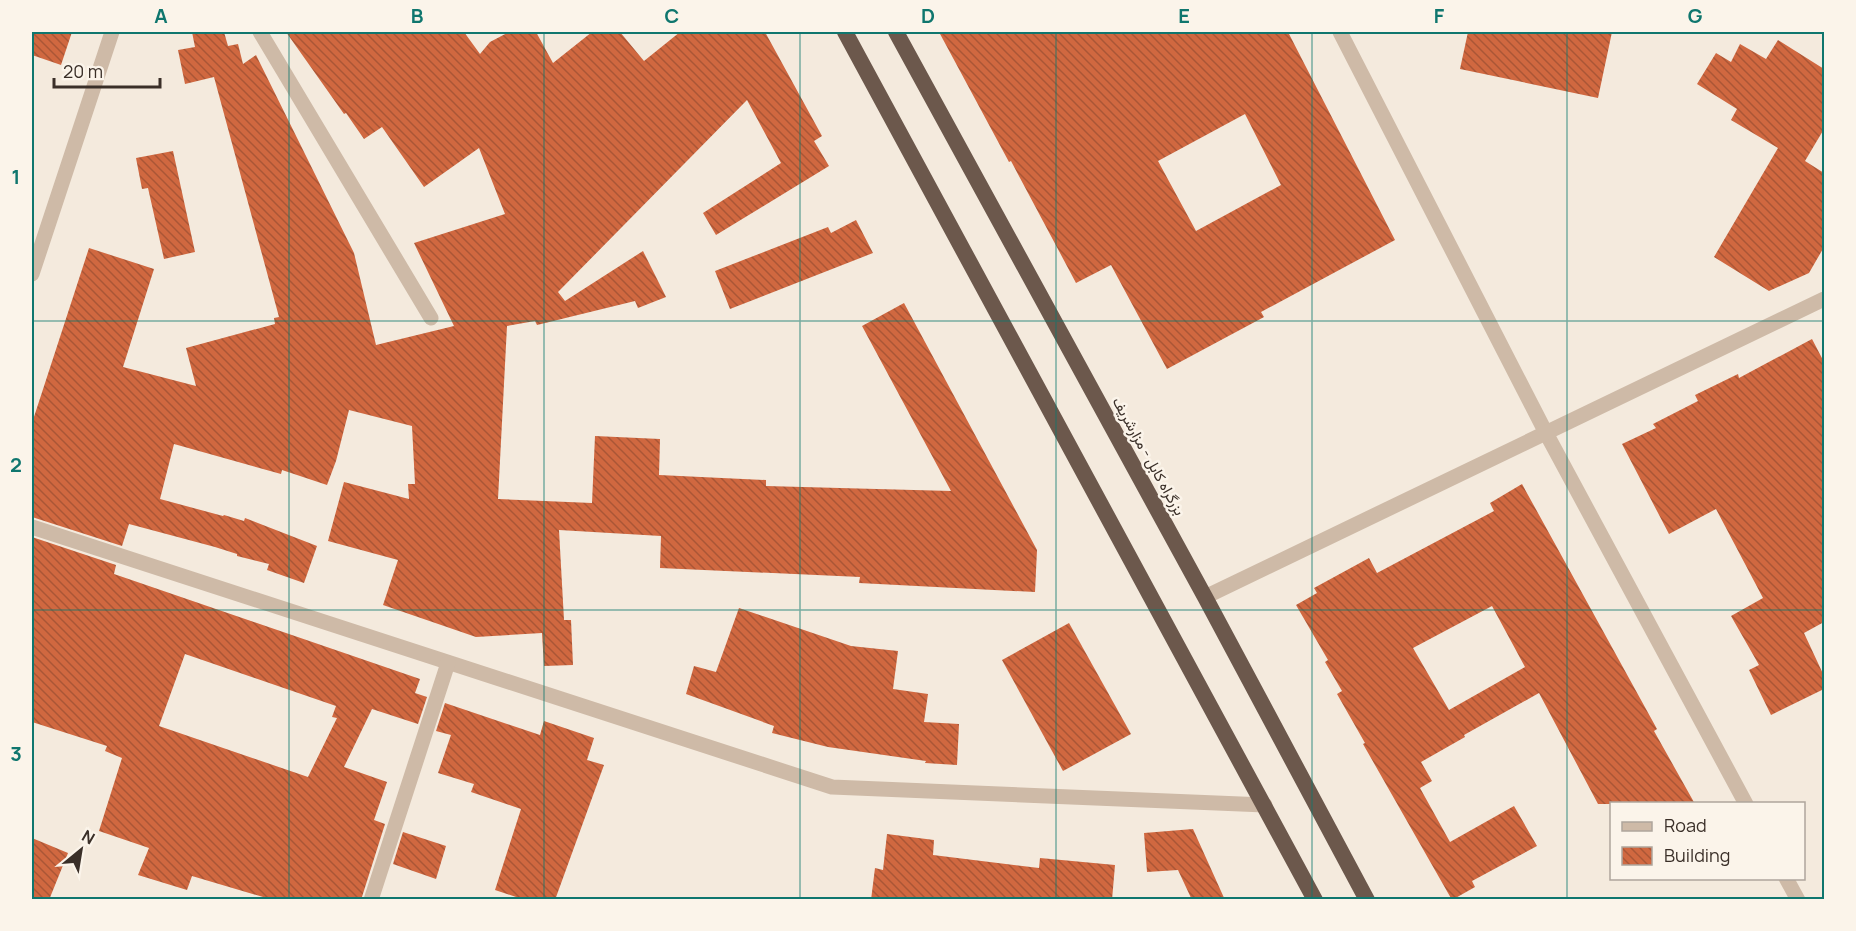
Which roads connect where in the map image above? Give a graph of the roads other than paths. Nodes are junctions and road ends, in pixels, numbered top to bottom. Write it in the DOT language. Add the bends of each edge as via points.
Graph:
graph roads {
  1 [pos="112,32"];
  2 [pos="260,32"];
  3 [pos="845,32"];
  4 [pos="896,32"];
  5 [pos="1340,32"];
  6 [pos="32,274"];
  7 [pos="1824,299"];
  8 [pos="431,318"];
  9 [pos="1546,434"];
  10 [pos="32,527"];
  11 [pos="1205,597"];
  12 [pos="448,663"];
  13 [pos="1745,802"];
  14 [pos="1265,805"];
  15 [pos="1787,880"];
  16 [pos="371,900"];
  17 [pos="1315,900"];
  18 [pos="1367,900"];
  19 [pos="1798,900"];
  1 -- 6 [label="street"];
  2 -- 8 [label="street"];
  3 -- 14 [label="highway"];
  4 -- 11 [label="highway, بزرگراه کابل - مزارشریف"];
  5 -- 9 [label="street"];
  7 -- 9 [label="street"];
  9 -- 11 [label="street"];
  9 -- 13 [label="street"];
  10 -- 12 [label="street"];
  11 -- 18 [label="highway, بزرگراه کابل - مزارشریف"];
  12 -- 14 [label="street" via="832,787"];
  12 -- 16 [label="street"];
  14 -- 17 [label="highway"];
  15 -- 19 [label="street"];
}
